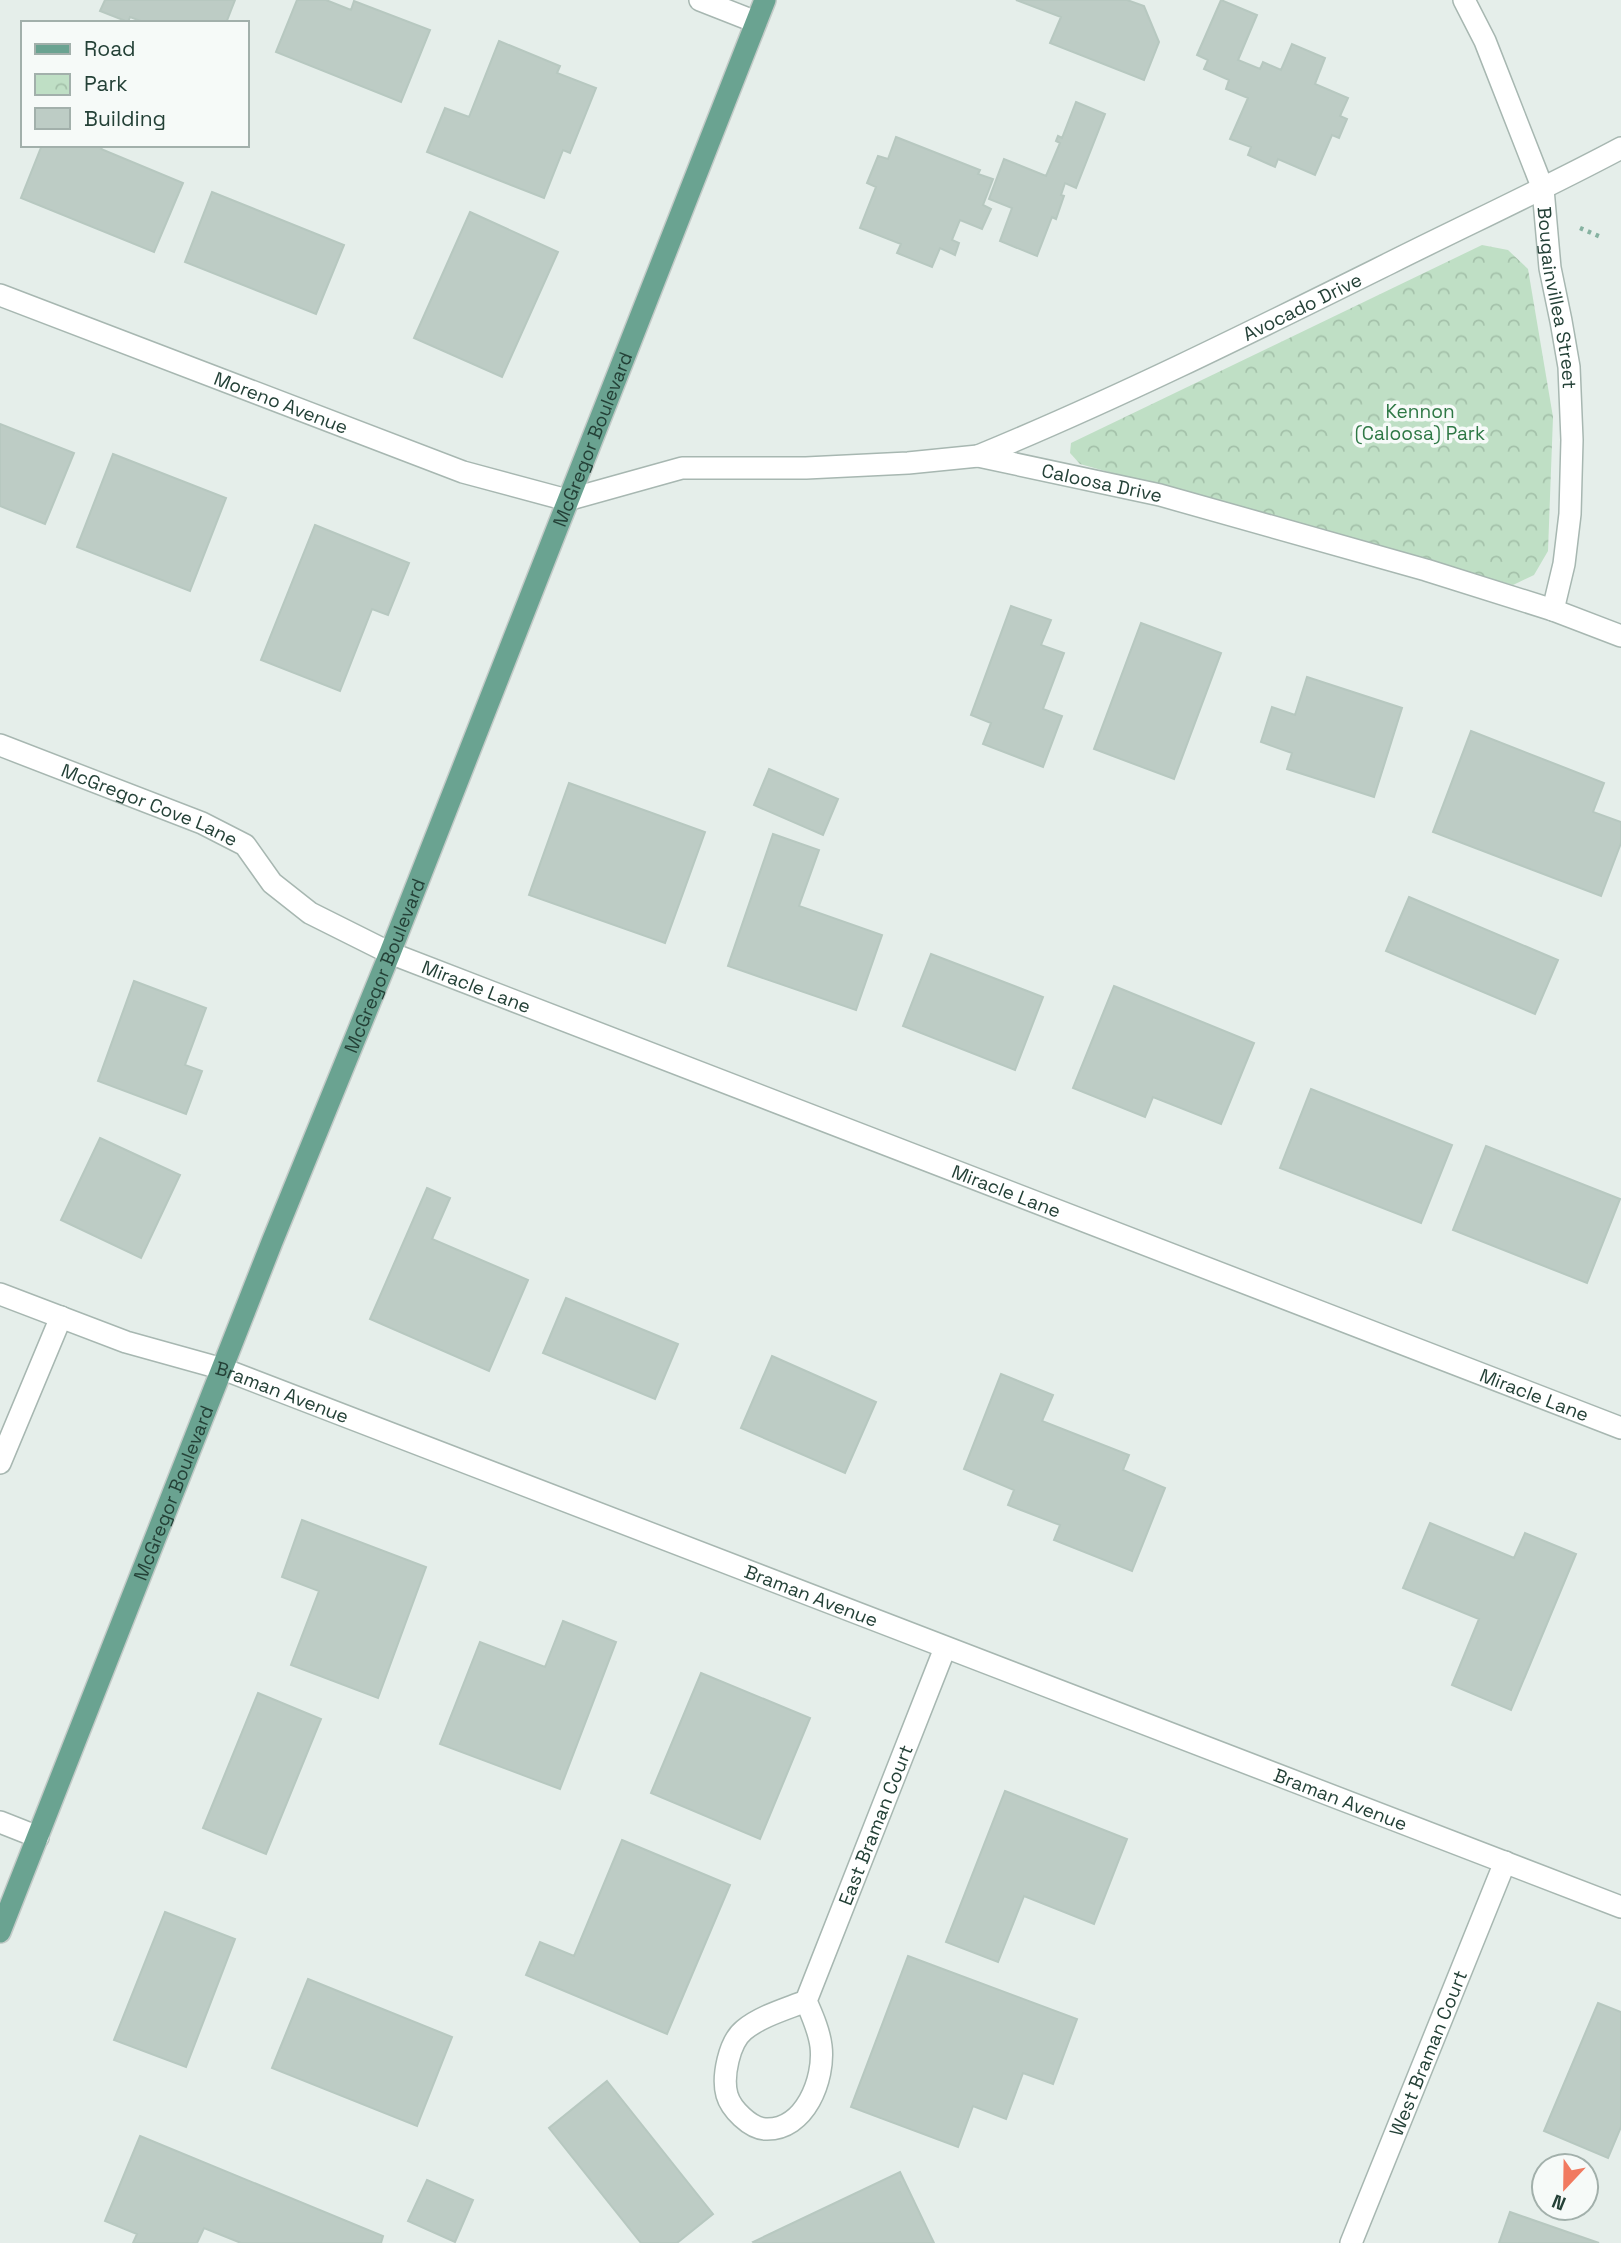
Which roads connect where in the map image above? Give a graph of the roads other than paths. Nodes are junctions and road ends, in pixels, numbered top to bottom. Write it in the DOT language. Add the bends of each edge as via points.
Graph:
graph roads {
  1 [pos="700,0"];
  2 [pos="765,0"];
  3 [pos="1464,0"];
  4 [pos="756,22"];
  5 [pos="1621,148"];
  6 [pos="1543,190"];
  7 [pos="0,295"];
  8 [pos="978,456"];
  9 [pos="567,500"];
  10 [pos="1553,610"];
  11 [pos="1621,636"];
  12 [pos="0,745"];
  13 [pos="390,953"];
  14 [pos="0,1294"];
  15 [pos="61,1317"];
  16 [pos="223,1368"];
  17 [pos="1621,1428"];
  18 [pos="0,1463"];
  19 [pos="945,1648"];
  20 [pos="0,1822"];
  21 [pos="38,1837"];
  22 [pos="1505,1862"];
  23 [pos="1621,1907"];
  24 [pos="0,1932"];
  25 [pos="806,2001"];
  26 [pos="1351,2243"];
  1 -- 4 [label="street"];
  2 -- 4 [label="main road, McGregor Boulevard"];
  3 -- 6 [label="street, Bougainvillea Street" via="1485,41"];
  4 -- 9 [label="main road, McGregor Boulevard"];
  5 -- 6 [label="street, Avocado Drive"];
  6 -- 8 [label="street, Avocado Drive" via="1184,365"];
  6 -- 10 [label="street, Bougainvillea Street" via="1550,268 1569,367 1572,440 1570,514"];
  7 -- 9 [label="street, Moreno Avenue" via="463,472"];
  8 -- 9 [label="street, Caloosa Drive" via="819,467 682,468"];
  8 -- 10 [label="street, Caloosa Drive" via="1160,495"];
  9 -- 13 [label="main road, McGregor Boulevard"];
  10 -- 11 [label="street, Caloosa Drive"];
  12 -- 13 [label="street, McGregor Cove Lane" via="202,823 245,845 272,883 310,913"];
  13 -- 16 [label="main road, McGregor Boulevard"];
  13 -- 17 [label="street, Miracle Lane"];
  14 -- 15 [label="street, Braman Avenue"];
  15 -- 16 [label="street, Braman Avenue" via="126,1342"];
  15 -- 18 [label="street"];
  16 -- 19 [label="street, Braman Avenue"];
  16 -- 21 [label="main road, McGregor Boulevard"];
  19 -- 22 [label="street, Braman Avenue"];
  19 -- 25 [label="street, East Braman Court"];
  20 -- 21 [label="street"];
  21 -- 24 [label="main road, McGregor Boulevard"];
  22 -- 23 [label="street, Braman Avenue"];
  22 -- 26 [label="street, West Braman Court"];
  25 -- 25 [label="street" via="741,2032 726,2062 727,2095 745,2120 763,2129 786,2126 815,2090 821,2047"];
}
